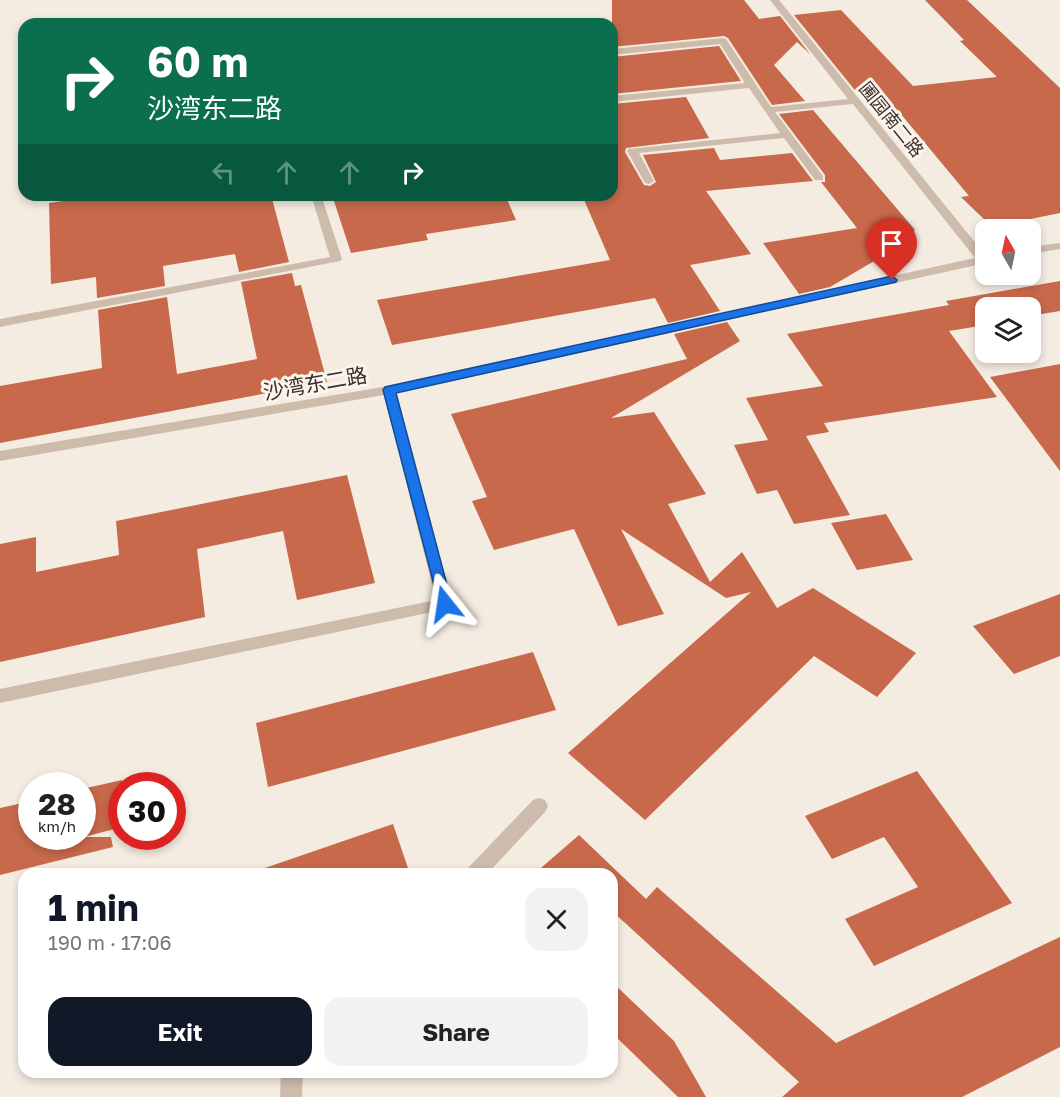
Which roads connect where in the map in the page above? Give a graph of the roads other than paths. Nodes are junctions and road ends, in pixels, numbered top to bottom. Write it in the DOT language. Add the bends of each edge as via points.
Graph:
graph roads {
  1 [pos="774,0"];
  2 [pos="618,51"];
  3 [pos="752,85"];
  4 [pos="618,98"];
  5 [pos="856,101"];
  6 [pos="768,110"];
  7 [pos="786,135"];
  8 [pos="819,178"];
  9 [pos="649,181"];
  10 [pos="318,201"];
  11 [pos="1060,246"];
  12 [pos="975,248"];
  13 [pos="1041,249"];
  14 [pos="975,261"];
  15 [pos="0,323"];
  16 [pos="389,390"];
  17 [pos="0,456"];
  18 [pos="0,696"];
  19 [pos="539,806"];
  20 [pos="481,868"];
  21 [pos="292,1078"];
  22 [pos="291,1097"];
  1 -- 5 [label="street, 圃园南二路"];
  2 -- 3 [label="street" via="723,41"];
  3 -- 4 [label="street"];
  3 -- 6 [label="street"];
  5 -- 6 [label="street"];
  5 -- 12 [label="street, 圃园南二路"];
  6 -- 7 [label="street"];
  7 -- 8 [label="street"];
  7 -- 9 [label="street" via="632,151"];
  10 -- 15 [label="street" via="336,259"];
  11 -- 13 [label="street"];
  14 -- 16 [label="street, 沙湾东二路"];
  16 -- 17 [label="street, 沙湾东二路"];
  16 -- 18 [label="street" via="445,604"];
  19 -- 20 [label="street"];
  21 -- 22 [label="street"];
}
